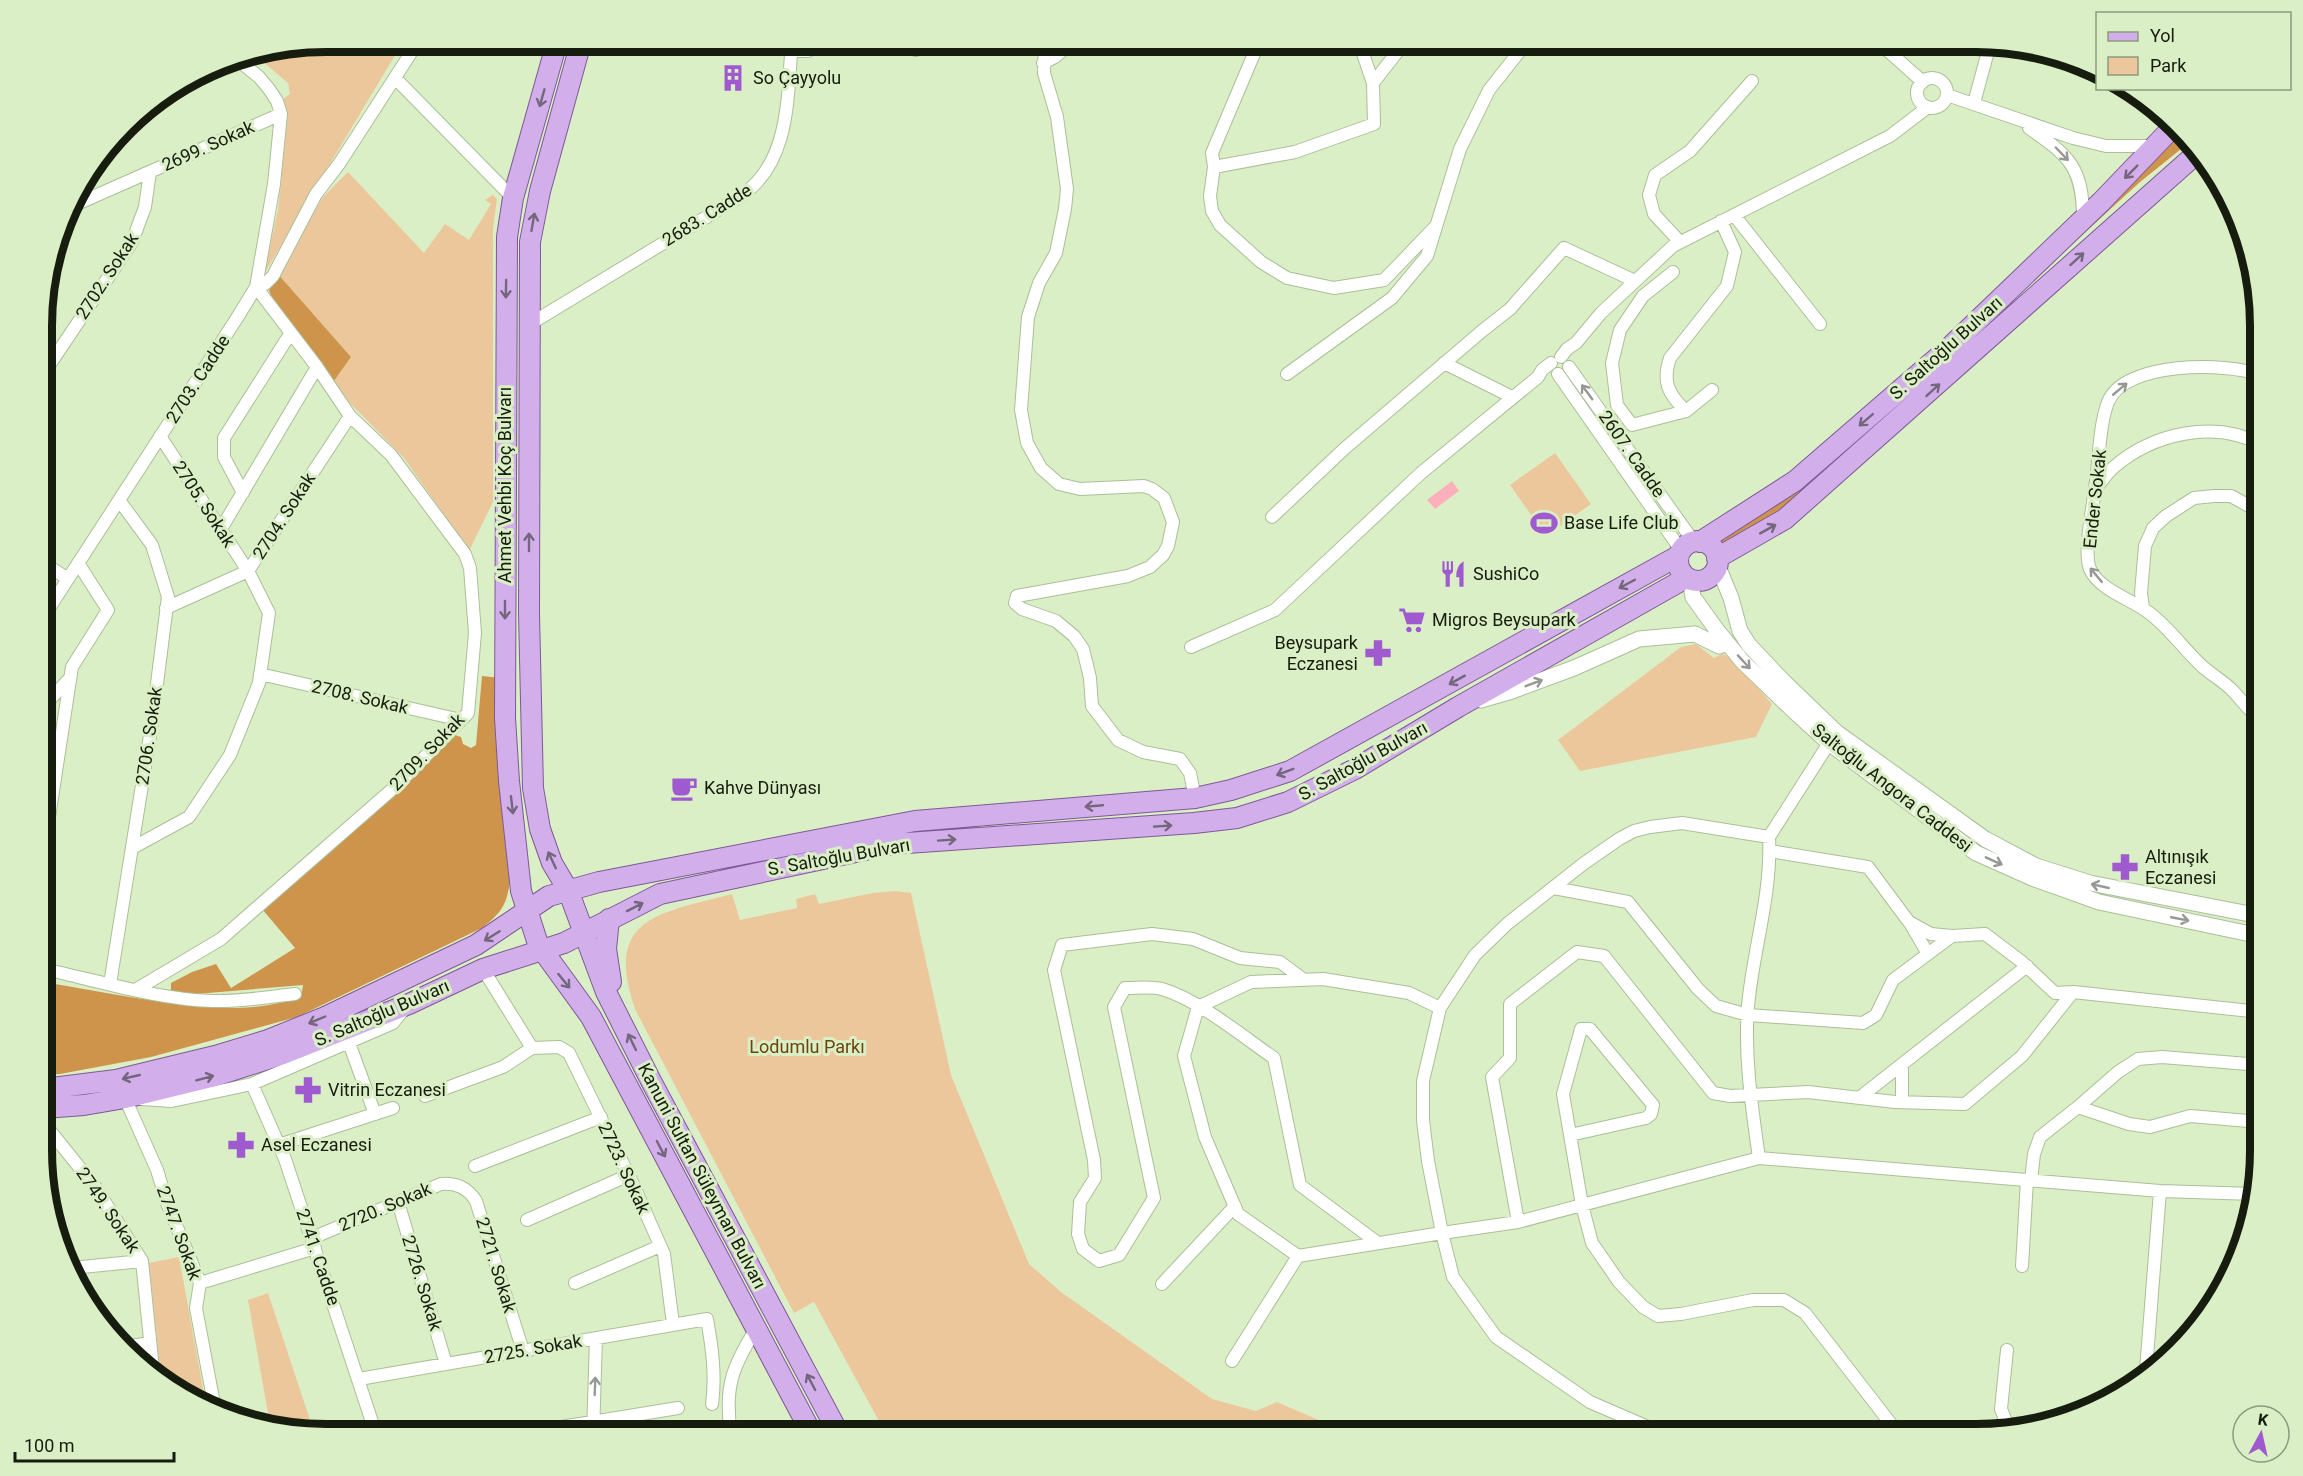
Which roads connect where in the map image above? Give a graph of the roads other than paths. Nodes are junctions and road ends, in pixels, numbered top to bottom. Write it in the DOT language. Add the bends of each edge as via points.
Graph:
graph roads {
  1 [pos="412,52"];
  2 [pos="554,52"];
  3 [pos="578,52"];
  4 [pos="791,52"];
  5 [pos="1045,52"];
  6 [pos="1061,52"];
  7 [pos="1255,52"];
  8 [pos="1362,52"];
  9 [pos="1397,52"];
  10 [pos="1519,52"];
  11 [pos="1890,52"];
  12 [pos="1988,53"];
  13 [pos="1044,63"];
  14 [pos="245,65"];
  15 [pos="395,78"];
  16 [pos="1752,81"];
  17 [pos="1923,81"];
  18 [pos="1373,83"];
  19 [pos="1947,95"];
  20 [pos="1974,103"];
  21 [pos="1928,107"];
  22 [pos="281,114"];
  23 [pos="2015,119"];
  24 [pos="2169,132"];
  25 [pos="2157,146"];
  26 [pos="2192,158"];
  27 [pos="1214,167"];
  28 [pos="150,172"];
  29 [pos="513,198"];
  30 [pos="83,201"];
  31 [pos="1734,215"];
  32 [pos="2083,219"];
  33 [pos="1721,221"];
  34 [pos="1437,225"];
  35 [pos="1680,242"];
  36 [pos="1673,272"];
  37 [pos="1635,281"];
  38 [pos="256,287"];
  39 [pos="530,324"];
  40 [pos="1821,324"];
  41 [pos="290,334"];
  42 [pos="52,361"];
  43 [pos="1444,363"];
  44 [pos="1560,365"];
  45 [pos="317,367"];
  46 [pos="2250,373"];
  47 [pos="1287,374"];
  48 [pos="1712,390"];
  49 [pos="1512,397"];
  50 [pos="1686,411"];
  51 [pos="350,416"];
  52 [pos="160,436"];
  53 [pos="2250,441"];
  54 [pos="1644,472"];
  55 [pos="1633,481"];
  56 [pos="2095,490"];
  57 [pos="243,493"];
  58 [pos="118,500"];
  59 [pos="2250,506"];
  60 [pos="1272,517"];
  61 [pos="221,529"];
  62 [pos="1688,548"];
  63 [pos="1717,561"];
  64 [pos="78,563"];
  65 [pos="52,568"];
  66 [pos="248,571"];
  67 [pos="68,579"];
  68 [pos="1688,579"];
  69 [pos="52,604"];
  70 [pos="166,608"];
  71 [pos="2143,609"];
  72 [pos="1728,643"];
  73 [pos="1191,647"];
  74 [pos="260,674"];
  75 [pos="70,678"];
  76 [pos="52,697"];
  77 [pos="1458,707"];
  78 [pos="2250,709"];
  79 [pos="461,720"];
  80 [pos="1832,737"];
  81 [pos="52,797"];
  82 [pos="1195,798"];
  83 [pos="1769,837"];
  84 [pos="132,848"];
  85 [pos="1770,851"];
  86 [pos="1554,888"];
  87 [pos="568,890"];
  88 [pos="526,911"];
  89 [pos="577,913"];
  90 [pos="2250,914"];
  91 [pos="609,919"];
  92 [pos="1909,922"];
  93 [pos="533,932"];
  94 [pos="584,934"];
  95 [pos="2250,934"];
  96 [pos="1952,936"];
  97 [pos="542,951"];
  98 [pos="1928,954"];
  99 [pos="2027,966"];
  100 [pos="483,969"];
  101 [pos="52,971"];
  102 [pos="1304,980"];
  103 [pos="110,984"];
  104 [pos="136,989"];
  105 [pos="2073,992"];
  106 [pos="295,994"];
  107 [pos="409,1004"];
  108 [pos="1198,1006"];
  109 [pos="1440,1008"];
  110 [pos="616,1011"];
  111 [pos="2250,1011"];
  112 [pos="1748,1015"];
  113 [pos="349,1043"];
  114 [pos="532,1048"];
  115 [pos="1902,1064"];
  116 [pos="2250,1064"];
  117 [pos="252,1084"];
  118 [pos="52,1088"];
  119 [pos="1750,1094"];
  120 [pos="425,1096"];
  121 [pos="125,1098"];
  122 [pos="1859,1098"];
  123 [pos="1902,1102"];
  124 [pos="52,1107"];
  125 [pos="2078,1107"];
  126 [pos="393,1108"];
  127 [pos="375,1114"];
  128 [pos="601,1117"];
  129 [pos="2250,1121"];
  130 [pos="1570,1135"];
  131 [pos="52,1137"];
  132 [pos="279,1145"];
  133 [pos="1759,1158"];
  134 [pos="475,1166"];
  135 [pos="629,1175"];
  136 [pos="2029,1180"];
  137 [pos="460,1186"];
  138 [pos="2160,1191"];
  139 [pos="2247,1194"];
  140 [pos="398,1202"];
  141 [pos="1582,1205"];
  142 [pos="1235,1206"];
  143 [pos="527,1220"];
  144 [pos="1518,1222"];
  145 [pos="1442,1233"];
  146 [pos="313,1243"];
  147 [pos="1377,1243"];
  148 [pos="660,1246"];
  149 [pos="1298,1256"];
  150 [pos="142,1261"];
  151 [pos="2022,1266"];
  152 [pos="79,1267"];
  153 [pos="200,1283"];
  154 [pos="575,1283"];
  155 [pos="1162,1284"];
  156 [pos="674,1324"];
  157 [pos="756,1329"];
  158 [pos="596,1338"];
  159 [pos="150,1343"];
  160 [pos="135,1345"];
  161 [pos="2007,1350"];
  162 [pos="523,1351"];
  163 [pos="152,1360"];
  164 [pos="1232,1361"];
  165 [pos="446,1364"];
  166 [pos="2146,1364"];
  167 [pos="358,1379"];
  168 [pos="213,1399"];
  169 [pos="712,1404"];
  170 [pos="678,1408"];
  171 [pos="2006,1422"];
  172 [pos="373,1424"];
  173 [pos="588,1424"];
  174 [pos="606,1424"];
  175 [pos="729,1424"];
  176 [pos="807,1424"];
  177 [pos="834,1424"];
  178 [pos="1641,1424"];
  179 [pos="1891,1424"];
  1 -- 15 [label="street"];
  2 -- 29 [label="main road, Ahmet Vehbi Koç Bulvarı, one-way"];
  39 -- 3 [label="main road, Ahmet Vehbi Koç Bulvarı, one-way" via="532,227"];
  4 -- 39 [label="street, 2683. Cadde" via="782,134 772,162 759,182"];
  5 -- 13 [label="street"];
  6 -- 13 [label="street"];
  7 -- 27 [label="street" via="1212,153"];
  8 -- 18 [label="street"];
  9 -- 18 [label="street"];
  10 -- 34 [label="street" via="1489,90 1460,149"];
  11 -- 17 [label="street"];
  12 -- 20 [label="street"];
  13 -- 82 [label="street" via="1057,117 1067,189 1056,253 1039,283 1028,317 1022,410 1027,443 1041,468 1059,484 1080,489 1144,486 1164,498 1173,522 1168,546 1149,567 1128,576 1017,596 1014,601 1022,609 1056,621 1074,636 1083,649 1092,706 1104,725 1118,740 1143,752 1180,759 1190,773"];
  14 -- 22 [label="street" via="269,89"];
  15 -- 29 [label="street"];
  15 -- 38 [label="street" via="316,194 273,276"];
  16 -- 35 [label="street" via="1689,151 1655,175 1649,195 1654,214"];
  17 -- 19 [label="street" via="1942,81"];
  17 -- 21 [label="street" via="1917,94"];
  18 -- 27 [label="street" via="1374,124 1295,152"];
  19 -- 20 [label="street"];
  19 -- 21 [label="street" via="1942,104"];
  20 -- 23 [label="street"];
  21 -- 31 [label="street" via="1890,136"];
  22 -- 28 [label="street, 2699. Sokak"];
  22 -- 38 [label="street, 2703. Cadde" via="274,184"];
  23 -- 25 [label="street" via="2106,146"];
  23 -- 32 [label="street, one-way" via="2059,149 2072,164 2079,180"];
  24 -- 25 [label="main road, S. Saltoğlu Bulvarı"];
  25 -- 32 [label="main road, S. Saltoğlu Bulvarı, one-way"];
  63 -- 26 [label="main road, S. Saltoğlu Bulvarı, one-way" via="1785,519"];
  27 -- 34 [label="street" via="1210,196 1212,211 1221,225 1261,262 1287,278 1334,288 1384,280"];
  28 -- 30 [label="street, 2699. Sokak"];
  28 -- 42 [label="street, 2702. Sokak" via="145,207 132,242"];
  29 -- 88 [label="main road, Ahmet Vehbi Koç Bulvarı, one-way" via="506,282 506,718 509,781"];
  31 -- 33 [label="street"];
  31 -- 40 [label="street"];
  32 -- 62 [label="main road, S. Saltoğlu Bulvarı, one-way" via="1952,345 1795,481"];
  33 -- 35 [label="street"];
  33 -- 50 [label="street" via="1735,252 1727,286 1670,358 1665,372 1669,392"];
  34 -- 47 [label="street" via="1427,256 1392,298"];
  35 -- 37 [label="street"];
  36 -- 50 [label="street" via="1643,296 1620,330 1612,363 1617,405 1632,425"];
  37 -- 43 [label="street" via="1564,248 1510,309"];
  37 -- 44 [label="street" via="1601,313 1576,343 1574,355"];
  38 -- 41 [label="street, 2709. Sokak"];
  38 -- 52 [label="street, 2703. Cadde"];
  87 -- 39 [label="main road, Ahmet Vehbi Koç Bulvarı, one-way" via="543,841 533,788"];
  41 -- 45 [label="street, 2709. Sokak"];
  41 -- 57 [label="street" via="224,438 224,458"];
  43 -- 49 [label="street"];
  43 -- 60 [label="street"];
  44 -- 49 [label="street"];
  54 -- 44 [label="street, 2607. Cadde, one-way"];
  44 -- 55 [label="street, 2607. Cadde"];
  45 -- 51 [label="street, 2709. Sokak"];
  45 -- 57 [label="street"];
  56 -- 46 [label="street, Ender Sokak, one-way" via="2108,402 2115,390 2157,371 2214,365"];
  48 -- 50 [label="street"];
  49 -- 73 [label="street" via="1421,472 1275,610"];
  51 -- 66 [label="street, 2704. Sokak"];
  51 -- 79 [label="street, 2709. Sokak" via="391,455 465,554 470,568 475,633 468,713"];
  52 -- 58 [label="street, 2703. Cadde"];
  52 -- 61 [label="street, 2705. Sokak"];
  53 -- 56 [label="street" via="2199,431 2171,436 2130,455"];
  54 -- 55 [label="street"];
  54 -- 62 [label="street, 2607. Cadde"];
  55 -- 62 [label="street, 2607. Cadde"];
  71 -- 56 [label="street, Ender Sokak, one-way" via="2106,586 2089,566"];
  57 -- 61 [label="street"];
  58 -- 64 [label="street, 2703. Cadde"];
  58 -- 70 [label="street, 2706. Sokak" via="153,545 168,597"];
  59 -- 71 [label="street" via="2231,496 2194,498 2153,528 2145,546"];
  61 -- 66 [label="street, 2705. Sokak"];
  62 -- 63 [label="main road" via="1711,547"];
  62 -- 68 [label="main road" via="1679,568"];
  62 -- 82 [label="main road, S. Saltoğlu Bulvarı, one-way" via="1290,771"];
  63 -- 68 [label="main road, S. Saltoğlu Bulvarı" via="1711,576"];
  63 -- 80 [label="street, Saltoğlu Angora Caddesi" via="1743,637"];
  64 -- 67 [label="street, 2703. Cadde"];
  64 -- 75 [label="street" via="108,610 72,667"];
  65 -- 67 [label="street"];
  66 -- 70 [label="street, 2704. Sokak"];
  66 -- 74 [label="street, 2705. Sokak" via="269,613"];
  67 -- 69 [label="street, 2703. Cadde"];
  68 -- 72 [label="street, Saltoğlu Angora Caddesi" via="1693,597"];
  68 -- 77 [label="main road, S. Saltoğlu Bulvarı"];
  70 -- 84 [label="street, 2706. Sokak"];
  71 -- 78 [label="street, Ender Sokak"];
  77 -- 72 [label="street, one-way" via="1574,668 1640,639 1695,634 1719,646"];
  72 -- 80 [label="street, Saltoğlu Angora Caddesi, one-way" via="1742,661"];
  74 -- 79 [label="street, 2708. Sokak"];
  74 -- 84 [label="street, 2705. Sokak" via="230,755 189,817"];
  75 -- 76 [label="street"];
  75 -- 81 [label="street"];
  91 -- 77 [label="main road, S. Saltoğlu Bulvarı, one-way" via="660,894 893,844 1237,818 1288,802 1354,769"];
  79 -- 104 [label="street, 2709. Sokak" via="396,786 221,939"];
  80 -- 83 [label="street"];
  90 -- 80 [label="street, Saltoğlu Angora Caddesi, one-way" via="2096,885 2029,862 1997,846"];
  80 -- 95 [label="street, Saltoğlu Angora Caddesi, one-way" via="1976,853 2099,902"];
  82 -- 87 [label="main road, S. Saltoğlu Bulvarı, one-way" via="915,821"];
  83 -- 85 [label="street"];
  83 -- 86 [label="street" via="1682,823 1650,826 1619,838"];
  84 -- 103 [label="street, 2706. Sokak"];
  85 -- 92 [label="street" via="1868,867"];
  85 -- 112 [label="street"];
  86 -- 109 [label="street" via="1475,955"];
  86 -- 112 [label="street" via="1628,902 1716,1006"];
  87 -- 88 [label="main road, S. Saltoğlu Bulvarı" via="549,896"];
  87 -- 89 [label="main road, Ahmet Vehbi Koç Bulvarı"];
  88 -- 93 [label="main road, Ahmet Vehbi Koç Bulvarı"];
  88 -- 118 [label="main road, S. Saltoğlu Bulvarı, one-way" via="476,945 268,1040 116,1080"];
  89 -- 94 [label="main road, Kanuni Sultan Süleyman Bulvarı"];
  91 -- 94 [label="main road, S. Saltoğlu Bulvarı"];
  91 -- 110 [label="main road" via="607,967"];
  92 -- 96 [label="street" via="1931,933"];
  92 -- 98 [label="street"];
  93 -- 97 [label="main road, Kanuni Sultan Süleyman Bulvarı"];
  94 -- 97 [label="main road, S. Saltoğlu Bulvarı"];
  94 -- 110 [label="main road, Kanuni Sultan Süleyman Bulvarı"];
  96 -- 98 [label="street"];
  96 -- 99 [label="street" via="1985,934"];
  97 -- 100 [label="main road, S. Saltoğlu Bulvarı"];
  97 -- 157 [label="main road, Kanuni Sultan Süleyman Bulvarı, one-way" via="591,1017"];
  98 -- 112 [label="street" via="1893,980 1876,1015 1863,1023"];
  99 -- 105 [label="street" via="2055,993"];
  99 -- 115 [label="street"];
  100 -- 107 [label="main road, S. Saltoğlu Bulvarı"];
  100 -- 114 [label="street"];
  101 -- 103 [label="street"];
  102 -- 108 [label="street" via="1251,982"];
  102 -- 108 [label="street" via="1280,962 1240,958 1193,939 1152,934 1062,945 1054,970 1095,1178 1080,1202 1078,1234 1083,1250 1099,1261 1119,1255 1154,1198 1114,1007 1125,988 1160,988"];
  102 -- 109 [label="street" via="1323,979 1409,993"];
  103 -- 104 [label="street"];
  104 -- 106 [label="street" via="212,1001"];
  105 -- 111 [label="street"];
  105 -- 123 [label="street" via="2022,1056 1965,1104"];
  107 -- 113 [label="street" via="393,1023"];
  121 -- 107 [label="main road, S. Saltoğlu Bulvarı, one-way" via="274,1057"];
  108 -- 142 [label="street" via="1184,1056 1205,1137"];
  108 -- 147 [label="street" via="1274,1058 1300,1185"];
  109 -- 145 [label="street" via="1423,1081 1423,1120"];
  177 -- 110 [label="main road, Kanuni Sultan Süleyman Bulvarı, one-way"];
  112 -- 119 [label="street"];
  113 -- 117 [label="street"];
  113 -- 127 [label="street"];
  114 -- 120 [label="street" via="503,1067"];
  114 -- 128 [label="street, 2723. Sokak" via="559,1047 570,1053"];
  115 -- 122 [label="street"];
  115 -- 123 [label="street"];
  116 -- 125 [label="street" via="2162,1057 2138,1059"];
  117 -- 121 [label="street" via="172,1101"];
  117 -- 132 [label="street, 2741. Cadde"];
  119 -- 122 [label="street" via="1808,1092"];
  119 -- 133 [label="street"];
  119 -- 144 [label="street" via="1713,1093 1604,956 1577,952 1510,1004 1510,1058 1492,1077"];
  121 -- 124 [label="main road, S. Saltoğlu Bulvarı"];
  121 -- 153 [label="street, 2747. Sokak"];
  122 -- 123 [label="street"];
  125 -- 129 [label="street" via="2150,1127 2190,1116"];
  125 -- 136 [label="street" via="2040,1137"];
  126 -- 127 [label="street"];
  127 -- 132 [label="street"];
  128 -- 134 [label="street"];
  128 -- 135 [label="street, 2723. Sokak"];
  130 -- 130 [label="street" via="1563,1094 1581,1029 1590,1029 1653,1105 1652,1114"];
  130 -- 141 [label="street"];
  131 -- 150 [label="street, 2749. Sokak" via="96,1188"];
  132 -- 146 [label="street, 2741. Cadde"];
  133 -- 136 [label="street"];
  133 -- 141 [label="street"];
  135 -- 143 [label="street"];
  135 -- 148 [label="street, 2723. Sokak"];
  136 -- 138 [label="street"];
  136 -- 151 [label="street"];
  137 -- 140 [label="street, 2720. Sokak" via="441,1184"];
  137 -- 162 [label="street, 2721. Sokak" via="476,1201"];
  138 -- 139 [label="street"];
  138 -- 166 [label="street"];
  140 -- 146 [label="street, 2720. Sokak"];
  140 -- 165 [label="street, 2726. Sokak"];
  141 -- 144 [label="street"];
  141 -- 179 [label="street" via="1592,1243 1643,1307 1658,1316 1753,1300 1785,1300 1804,1313"];
  142 -- 149 [label="street" via="1238,1214"];
  142 -- 155 [label="street"];
  144 -- 145 [label="street"];
  145 -- 147 [label="street"];
  145 -- 178 [label="street" via="1453,1277 1496,1337 1590,1402"];
  146 -- 153 [label="street, 2720. Sokak"];
  146 -- 167 [label="street, 2741. Cadde"];
  147 -- 149 [label="street"];
  148 -- 154 [label="street"];
  148 -- 156 [label="street, 2723. Sokak"];
  149 -- 164 [label="street"];
  150 -- 152 [label="street"];
  150 -- 159 [label="street"];
  153 -- 168 [label="street, 2747. Sokak" via="196,1308"];
  156 -- 158 [label="street, 2725. Sokak"];
  156 -- 169 [label="street, 2725. Sokak" via="707,1319 714,1377"];
  157 -- 175 [label="street" via="739,1356 729,1383"];
  157 -- 176 [label="main road, Kanuni Sultan Süleyman Bulvarı"];
  158 -- 162 [label="street, 2725. Sokak"];
  173 -- 158 [label="street, one-way"];
  159 -- 160 [label="street"];
  159 -- 163 [label="street"];
  161 -- 171 [label="street" via="2001,1408"];
  162 -- 165 [label="street, 2725. Sokak"];
  165 -- 167 [label="street, 2725. Sokak"];
  167 -- 172 [label="street, 2741. Cadde"];
  170 -- 174 [label="street"];
}
